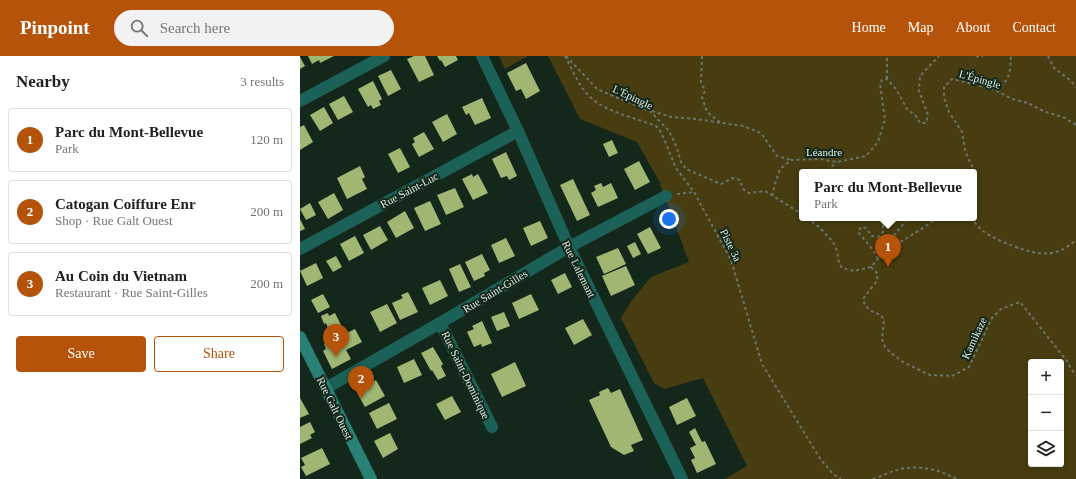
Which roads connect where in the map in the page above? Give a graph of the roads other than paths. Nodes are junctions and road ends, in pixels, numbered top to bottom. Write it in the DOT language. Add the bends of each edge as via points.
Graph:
graph roads {
  1 [pos="384,56"];
  2 [pos="482,56"];
  3 [pos="300,101"];
  4 [pos="518,131"];
  5 [pos="666,196"];
  6 [pos="569,247"];
  7 [pos="300,249"];
  8 [pos="440,323"];
  9 [pos="300,337"];
  10 [pos="326,388"];
  11 [pos="492,427"];
  12 [pos="371,479"];
  13 [pos="682,479"];
  1 -- 3 [label="street"];
  2 -- 4 [label="street, Rue Lalemant"];
  4 -- 6 [label="street, Rue Lalemant"];
  4 -- 7 [label="street, Rue Saint-Luc"];
  5 -- 6 [label="street, Rue Saint-Gilles"];
  6 -- 8 [label="street, Rue Saint-Gilles"];
  6 -- 13 [label="street, Rue Lalemant"];
  8 -- 10 [label="street, Rue Saint-Gilles"];
  8 -- 11 [label="street, Rue Saint-Dominique"];
  9 -- 10 [label="main road, Rue Galt Ouest"];
  10 -- 12 [label="main road, Rue Galt Ouest"];
}
